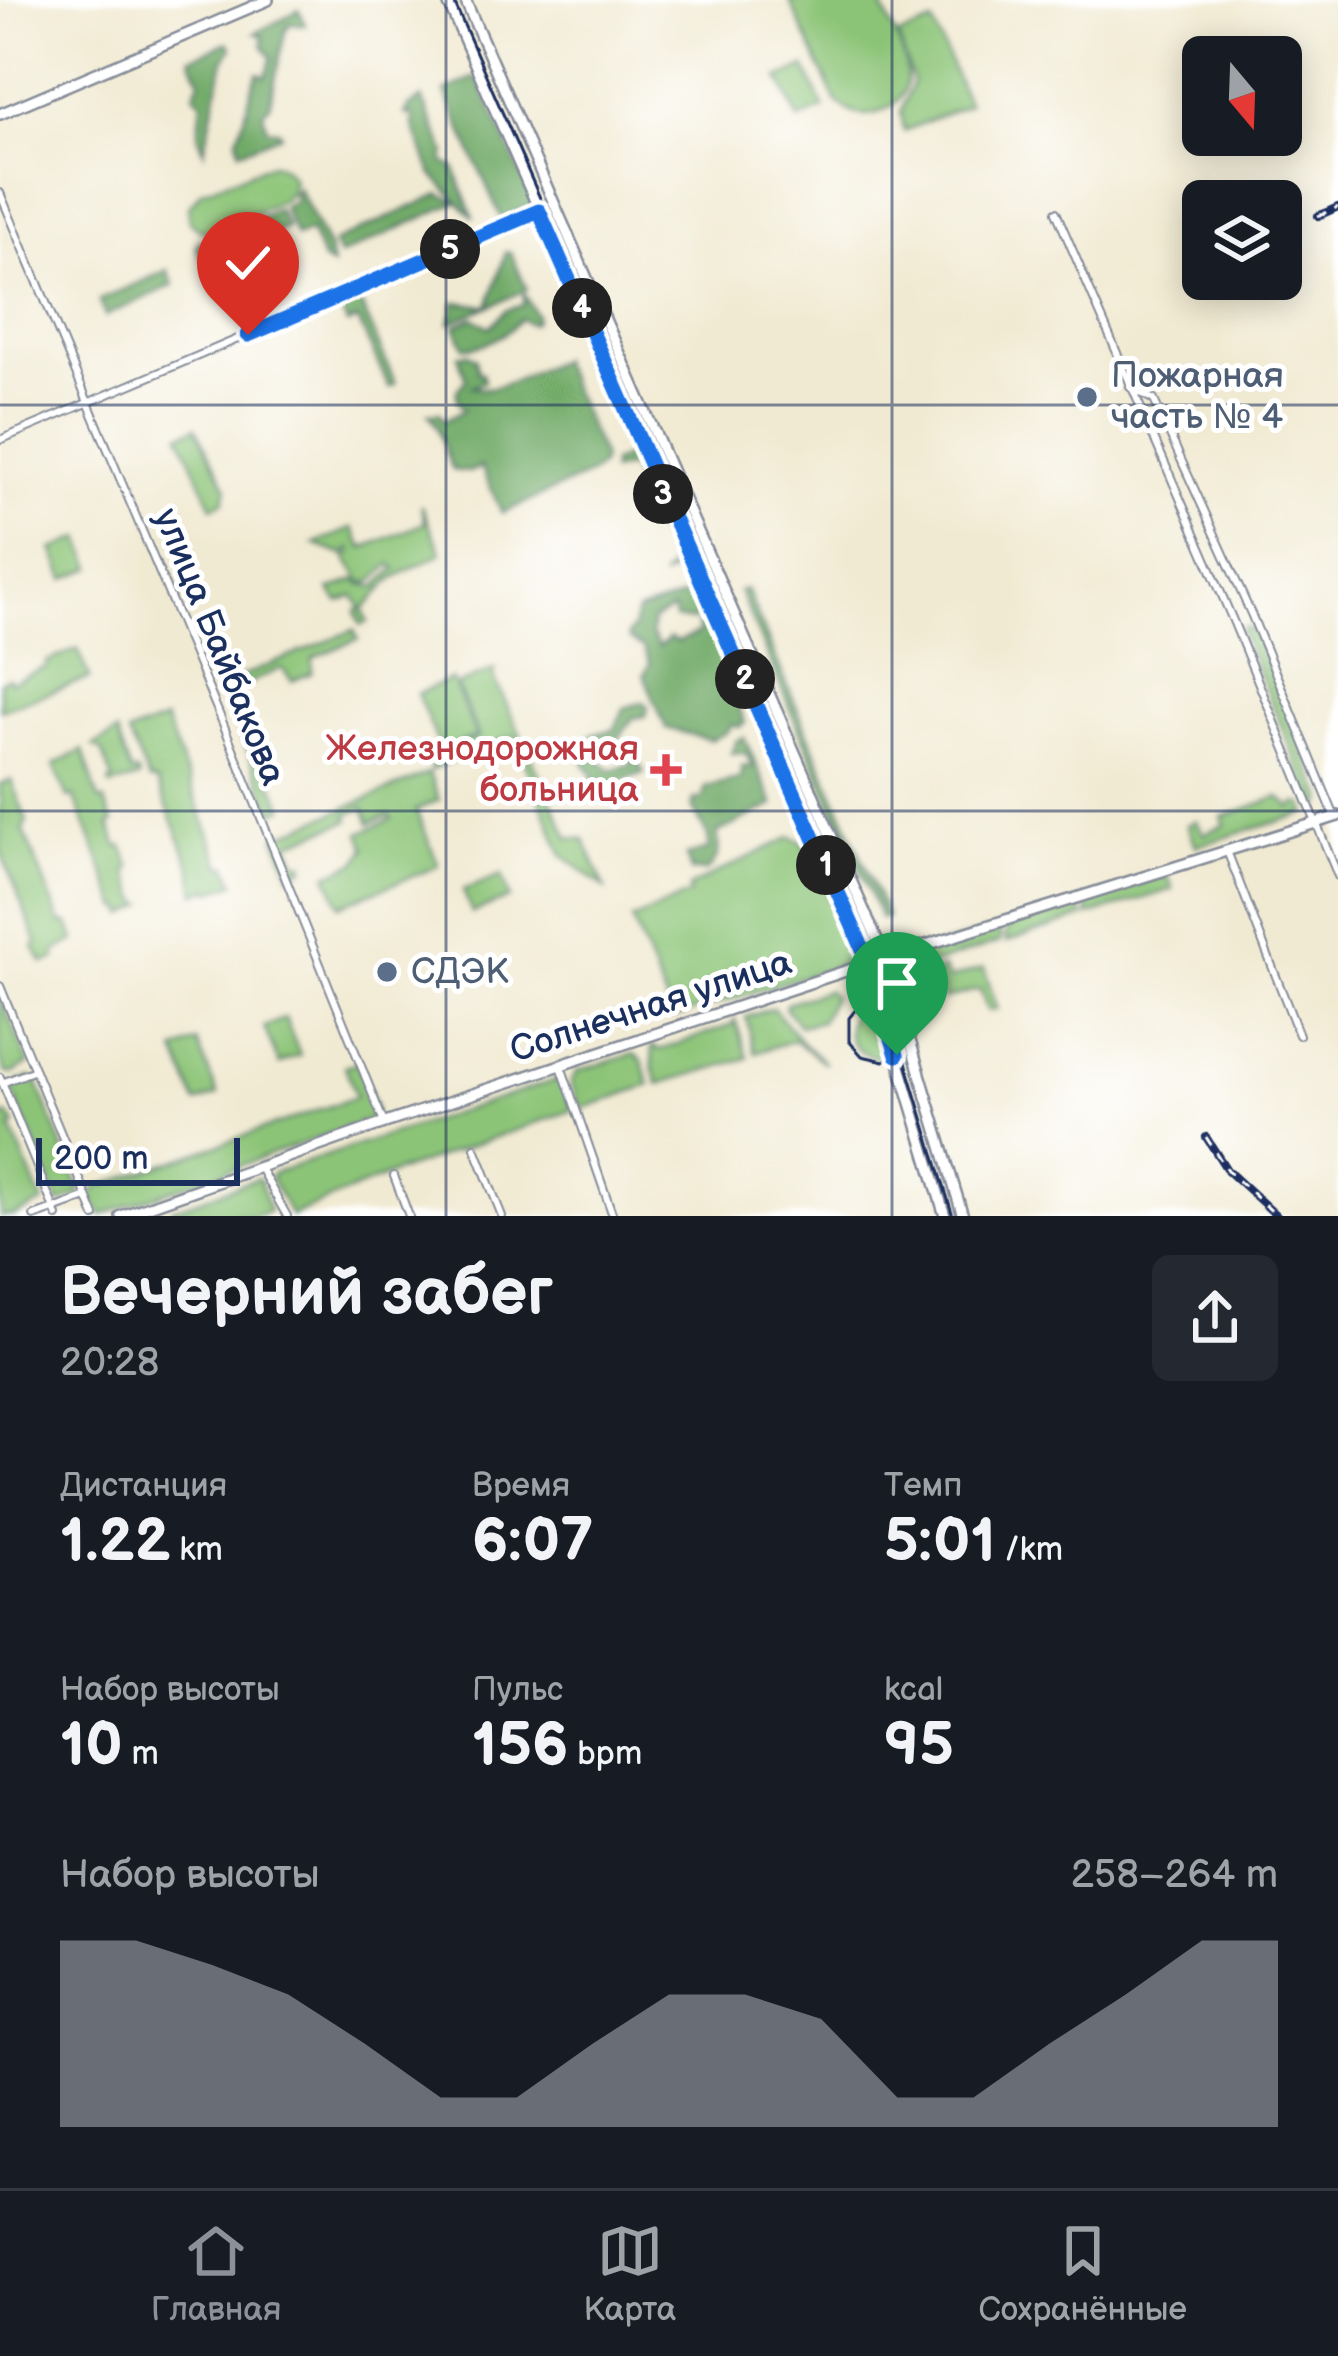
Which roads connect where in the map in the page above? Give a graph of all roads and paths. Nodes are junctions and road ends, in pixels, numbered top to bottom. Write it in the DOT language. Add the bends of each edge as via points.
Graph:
graph roads {
  1 [pos="268,0"];
  2 [pos="447,0"];
  3 [pos="465,0"];
  4 [pos="0,114"];
  5 [pos="532,152"];
  6 [pos="516,158"];
  7 [pos="0,193"];
  8 [pos="539,211"];
  9 [pos="1056,212"];
  10 [pos="575,248"];
  11 [pos="556,249"];
  12 [pos="561,261"];
  13 [pos="1130,387"];
  14 [pos="90,403"];
  15 [pos="653,428"];
  16 [pos="638,434"];
  17 [pos="0,440"];
  18 [pos="658,440"];
  19 [pos="643,446"];
  20 [pos="1252,616"];
  21 [pos="1234,623"];
  22 [pos="1336,816"];
  23 [pos="825,820"];
  24 [pos="1316,823"];
  25 [pos="809,827"];
  26 [pos="831,833"];
  27 [pos="815,840"];
  28 [pos="1227,851"];
  29 [pos="1338,876"];
  30 [pos="885,958"];
  31 [pos="869,963"];
  32 [pos="0,986"];
  33 [pos="1299,1035"];
  34 [pos="561,1066"];
  35 [pos="35,1070"];
  36 [pos="1,1080"];
  37 [pos="384,1123"];
  38 [pos="475,1148"];
  39 [pos="259,1166"];
  40 [pos="394,1176"];
  41 [pos="87,1197"];
  42 [pos="958,1202"];
  43 [pos="944,1211"];
  44 [pos="56,1212"];
  45 [pos="34,1216"];
  46 [pos="95,1216"];
  47 [pos="122,1216"];
  48 [pos="287,1216"];
  49 [pos="409,1216"];
  50 [pos="502,1216"];
  51 [pos="614,1216"];
  52 [pos="963,1216"];
  1 -- 4 [label="street"];
  2 -- 6 [label="street"];
  3 -- 5 [label="street"];
  5 -- 6 [label="street"];
  5 -- 10 [label="street"];
  6 -- 8 [label="street"];
  7 -- 14 [label="street, улица Байбакова"];
  8 -- 11 [label="street"];
  8 -- 14 [label="street"];
  9 -- 13 [label="street"];
  10 -- 11 [label="street"];
  10 -- 12 [label="street"];
  10 -- 15 [label="street"];
  11 -- 12 [label="street"];
  12 -- 16 [label="street"];
  13 -- 20 [label="street" via="1154,400"];
  13 -- 21 [label="street"];
  14 -- 17 [label="street"];
  14 -- 37 [label="street, улица Байбакова"];
  15 -- 16 [label="street"];
  15 -- 18 [label="street"];
  16 -- 19 [label="street"];
  18 -- 19 [label="street"];
  18 -- 23 [label="street"];
  19 -- 25 [label="street"];
  20 -- 21 [label="street"];
  20 -- 22 [label="street"];
  21 -- 24 [label="street"];
  22 -- 24 [label="street, Солнечная улица"];
  23 -- 25 [label="street"];
  23 -- 26 [label="street"];
  24 -- 28 [label="street, Солнечная улица"];
  24 -- 29 [label="street"];
  25 -- 27 [label="street"];
  26 -- 27 [label="street"];
  26 -- 30 [label="street"];
  27 -- 31 [label="street"];
  28 -- 30 [label="street, Солнечная улица"];
  28 -- 33 [label="street"];
  30 -- 31 [label="street, Солнечная улица"];
  30 -- 42 [label="street"];
  31 -- 34 [label="street, Солнечная улица"];
  31 -- 43 [label="street"];
  32 -- 35 [label="street"];
  34 -- 37 [label="street, Солнечная улица"];
  34 -- 51 [label="street"];
  35 -- 36 [label="street"];
  35 -- 41 [label="street"];
  36 -- 44 [label="street"];
  37 -- 39 [label="street, Солнечная улица"];
  38 -- 50 [label="street"];
  39 -- 47 [label="street, Солнечная улица"];
  39 -- 48 [label="street"];
  40 -- 49 [label="street"];
  41 -- 44 [label="street"];
  41 -- 46 [label="street"];
  42 -- 43 [label="street"];
  42 -- 52 [label="street"];
  44 -- 45 [label="street"];
}
